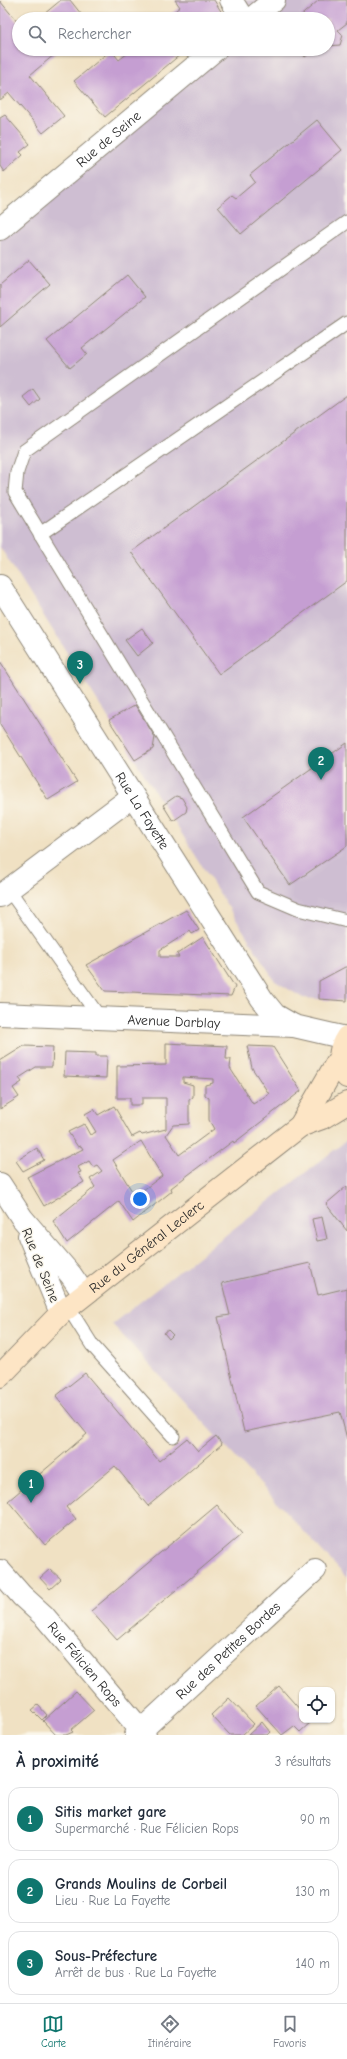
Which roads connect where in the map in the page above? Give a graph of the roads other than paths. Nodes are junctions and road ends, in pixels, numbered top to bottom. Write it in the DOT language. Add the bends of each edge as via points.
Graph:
graph roads {
  1 [pos="231,0"];
  2 [pos="274,0"];
  3 [pos="239,12"];
  4 [pos="259,12"];
  5 [pos="208,56"];
  6 [pos="347,222"];
  7 [pos="0,229"];
  8 [pos="347,323"];
  9 [pos="40,534"];
  10 [pos="0,586"];
  11 [pos="133,796"];
  12 [pos="4,893"];
  13 [pos="347,921"];
  14 [pos="0,1014"];
  15 [pos="100,1018"];
  16 [pos="294,1026"];
  17 [pos="345,1052"];
  18 [pos="347,1103"];
  19 [pos="300,1126"];
  20 [pos="0,1184"];
  21 [pos="22,1218"];
  22 [pos="71,1305"];
  23 [pos="0,1376"];
  24 [pos="173,1436"];
  25 [pos="315,1570"];
  26 [pos="0,1571"];
  27 [pos="0,1584"];
  28 [pos="22,1596"];
  29 [pos="141,1733"];
  1 -- 3 [label="street"];
  2 -- 4 [label="street"];
  5 -- 7 [label="street, Rue de Seine"];
  6 -- 9 [label="lane" via="24,451 17,472 15,492"];
  8 -- 9 [label="lane"];
  9 -- 13 [label="lane" via="258,892 298,909"];
  10 -- 11 [label="street, Rue La Fayette"];
  11 -- 12 [label="street"];
  11 -- 16 [label="street, Rue La Fayette" via="262,999 275,1015"];
  12 -- 15 [label="lane"];
  14 -- 15 [label="street, Avenue Darblay"];
  15 -- 16 [label="street, Avenue Darblay"];
  16 -- 17 [label="street, Avenue Darblay"];
  17 -- 19 [label="main road, Rue du Général Leclerc"];
  18 -- 19 [label="main road, Rue du Général Leclerc" via="322,1118"];
  19 -- 22 [label="main road, Rue du Général Leclerc"];
  20 -- 21 [label="street, Rue de Seine"];
  21 -- 22 [label="street, Rue de Seine"];
  21 -- 22 [label="street, Rue de Seine" via="71,1275"];
  22 -- 23 [label="main road, Rue du Général Leclerc"];
  22 -- 24 [label="lane" via="92,1344"];
  25 -- 29 [label="street, Rue des Petites Bordes"];
  26 -- 28 [label="street, Rue Félicien Rops"];
  27 -- 28 [label="street, Rue Félicien Rops"];
  28 -- 29 [label="street, Rue Félicien Rops" via="44,1616"];
}
